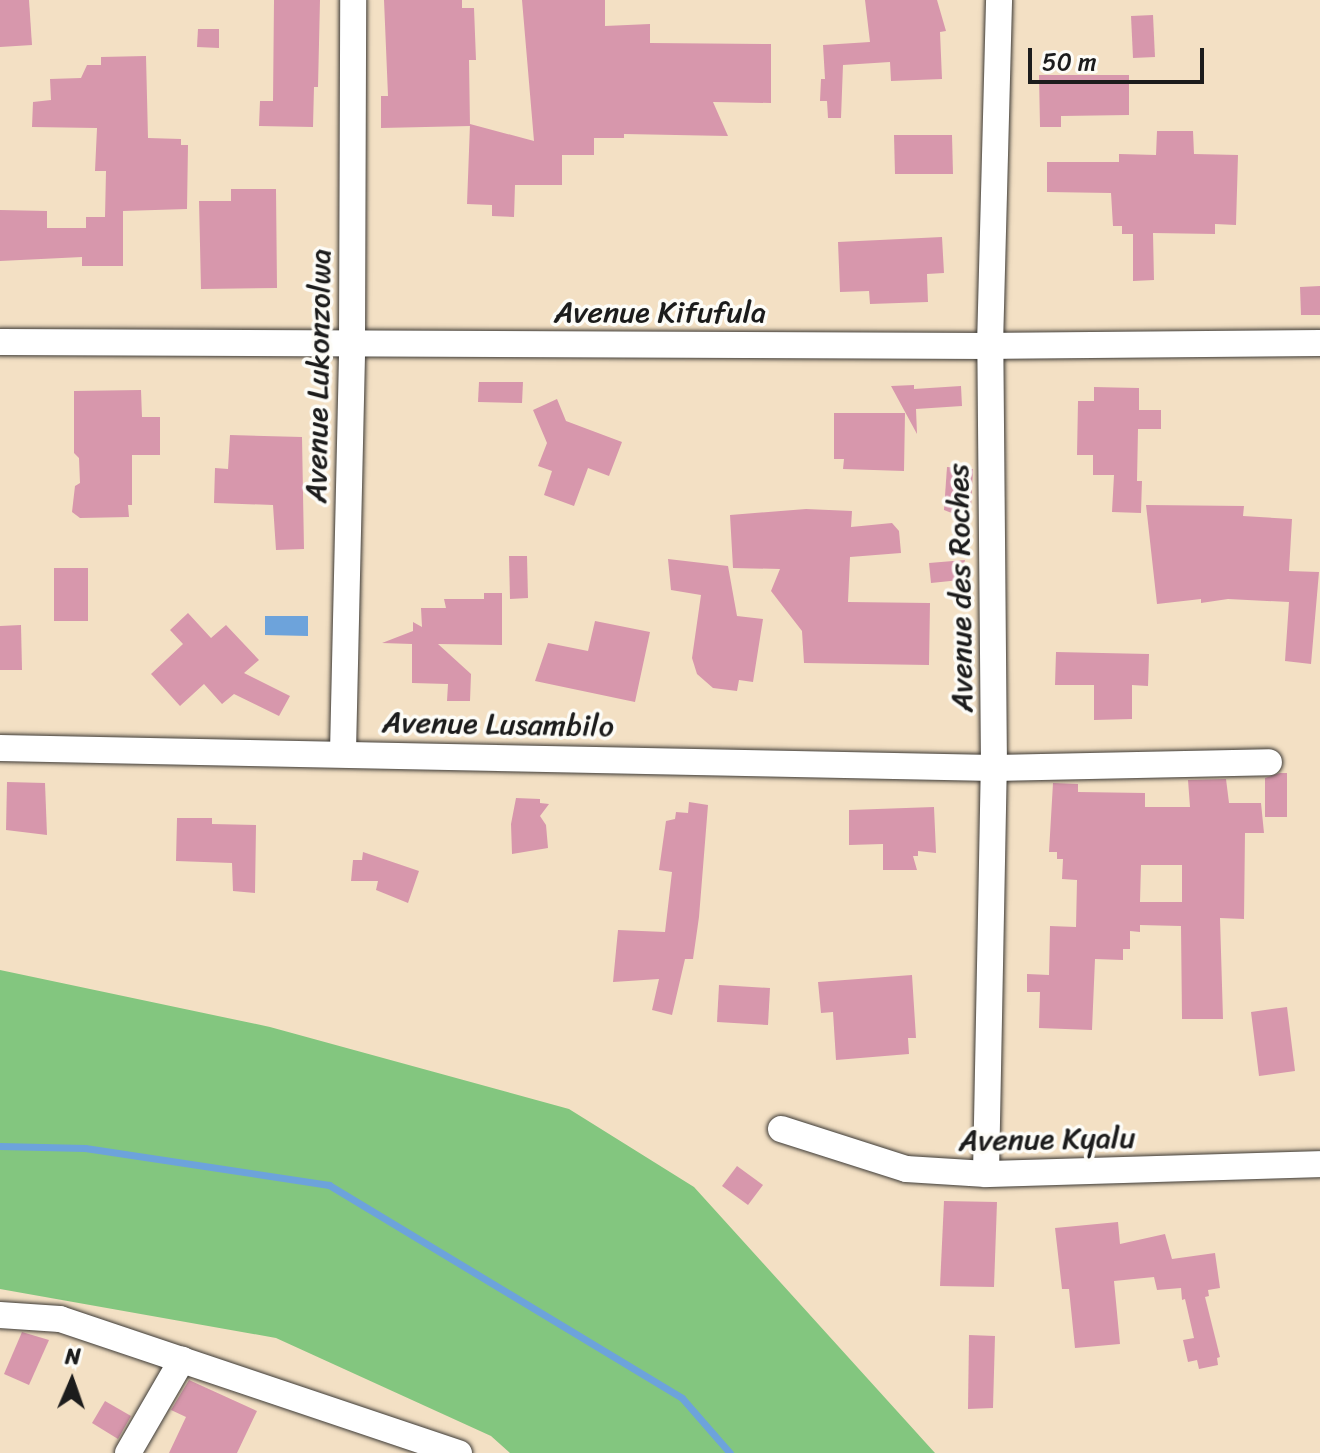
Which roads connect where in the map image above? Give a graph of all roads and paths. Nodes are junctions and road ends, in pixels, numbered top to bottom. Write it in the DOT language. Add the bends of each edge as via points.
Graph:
graph roads {
  1 [pos="353,0"];
  2 [pos="999,0"];
  3 [pos="0,342"];
  4 [pos="352,343"];
  5 [pos="1320,343"];
  6 [pos="990,346"];
  7 [pos="0,748"];
  8 [pos="343,752"];
  9 [pos="1269,762"];
  10 [pos="994,768"];
  11 [pos="781,1129"];
  12 [pos="1320,1164"];
  13 [pos="986,1174"];
  14 [pos="0,1315"];
  15 [pos="182,1360"];
  16 [pos="128,1453"];
  17 [pos="459,1453"];
  1 -- 4 [label="street, Avenue Lukonzolwa"];
  2 -- 6 [label="street, Avenue des Roches"];
  3 -- 4 [label="street, Avenue Kifufula"];
  4 -- 6 [label="street, Avenue Kifufula"];
  4 -- 8 [label="street, Avenue Lukonzolwa"];
  5 -- 6 [label="street, Avenue Kifufula"];
  6 -- 10 [label="street, Avenue des Roches"];
  7 -- 8 [label="street, Avenue Lusambilo"];
  8 -- 10 [label="street, Avenue Lusambilo"];
  9 -- 10 [label="street, Avenue Lusambilo"];
  10 -- 13 [label="street, Avenue des Roches"];
  11 -- 13 [label="street, Avenue Kyalu" via="906,1169"];
  12 -- 13 [label="street, Avenue Kyalu"];
  14 -- 15 [label="street" via="60,1319"];
  15 -- 16 [label="street"];
  15 -- 17 [label="street"];
}
